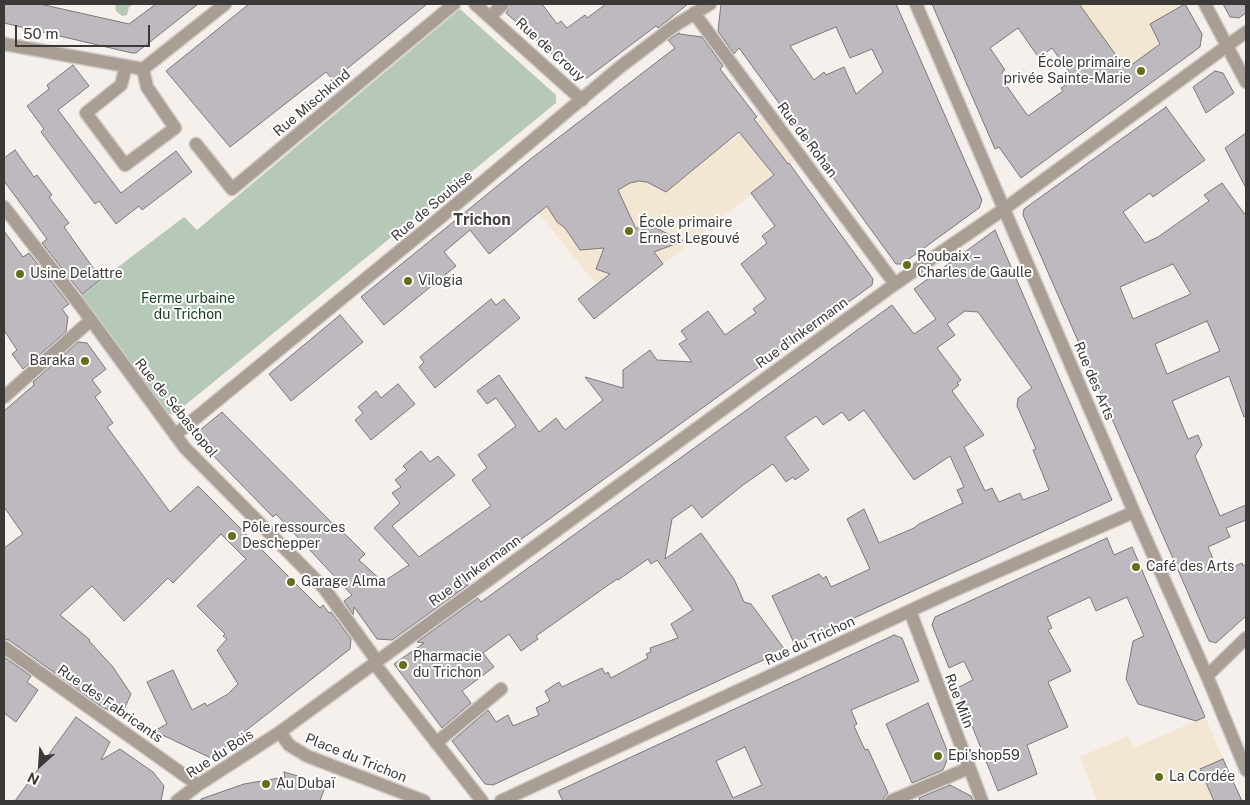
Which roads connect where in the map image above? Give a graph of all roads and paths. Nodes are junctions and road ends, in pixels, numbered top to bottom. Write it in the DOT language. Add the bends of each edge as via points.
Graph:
graph roads {
  1 [pos="225,4"];
  2 [pos="454,4"];
  3 [pos="475,4"];
  4 [pos="503,4"];
  5 [pos="710,4"];
  6 [pos="916,4"];
  7 [pos="1205,4"];
  8 [pos="694,13"];
  9 [pos="490,18"];
  10 [pos="1246,32"];
  11 [pos="4,44"];
  12 [pos="1227,46"];
  13 [pos="126,66"];
  14 [pos="143,69"];
  15 [pos="1246,82"];
  16 [pos="582,100"];
  17 [pos="196,144"];
  18 [pos="4,207"];
  19 [pos="1004,209"];
  20 [pos="895,284"];
  21 [pos="90,320"];
  22 [pos="4,397"];
  23 [pos="175,435"];
  24 [pos="1134,512"];
  25 [pos="910,611"];
  26 [pos="1246,638"];
  27 [pos="4,647"];
  28 [pos="376,662"];
  29 [pos="1207,676"];
  30 [pos="501,689"];
  31 [pos="280,732"];
  32 [pos="436,743"];
  33 [pos="968,768"];
  34 [pos="1246,770"];
  35 [pos="198,785"];
  36 [pos="177,801"];
  37 [pos="424,801"];
  38 [pos="482,801"];
  39 [pos="501,801"];
  40 [pos="891,801"];
  41 [pos="982,801"];
  1 -- 14 [label="street"];
  2 -- 17 [label="street, Rue Mischkind" via="232,189"];
  3 -- 9 [label="street, Rue de Crouy"];
  4 -- 9 [label="street"];
  5 -- 8 [label="street, Rue de Soubise"];
  6 -- 19 [label="street, Rue des Arts"];
  7 -- 12 [label="street"];
  8 -- 16 [label="street, Rue de Soubise" via="643,49"];
  8 -- 20 [label="street, Rue de Rohan"];
  9 -- 16 [label="street, Rue de Crouy"];
  10 -- 12 [label="street, Rue d'Inkermann"];
  11 -- 13 [label="street"];
  12 -- 15 [label="street"];
  12 -- 19 [label="street, Rue d'Inkermann"];
  13 -- 14 [label="street"];
  13 -- 14 [label="street" via="121,84 86,113 125,165 175,128 147,87"];
  16 -- 23 [label="street, Rue de Soubise"];
  18 -- 21 [label="street, Rue de Sébastopol"];
  19 -- 20 [label="street, Rue d'Inkermann"];
  19 -- 24 [label="street, Rue des Arts"];
  20 -- 28 [label="street, Rue d'Inkermann"];
  21 -- 22 [label="street"];
  21 -- 23 [label="street, Rue de Sébastopol"];
  23 -- 28 [label="street, Rue de Sébastopol" via="324,588"];
  24 -- 25 [label="street, Rue du Trichon"];
  24 -- 29 [label="street, Rue des Arts"];
  25 -- 33 [label="street, Rue Miln"];
  25 -- 39 [label="street, Rue du Trichon"];
  26 -- 29 [label="street"];
  27 -- 35 [label="street, Rue des Fabricants"];
  28 -- 31 [label="street, Place du Trichon"];
  28 -- 32 [label="street"];
  29 -- 34 [label="street, Rue des Arts"];
  30 -- 32 [label="street"];
  31 -- 35 [label="street, Rue du Bois"];
  31 -- 37 [label="street, Place du Trichon" via="289,745 304,755"];
  32 -- 38 [label="street"];
  33 -- 40 [label="street"];
  33 -- 41 [label="street, Rue Miln"];
  35 -- 36 [label="street, Rue du Bois"];
}
